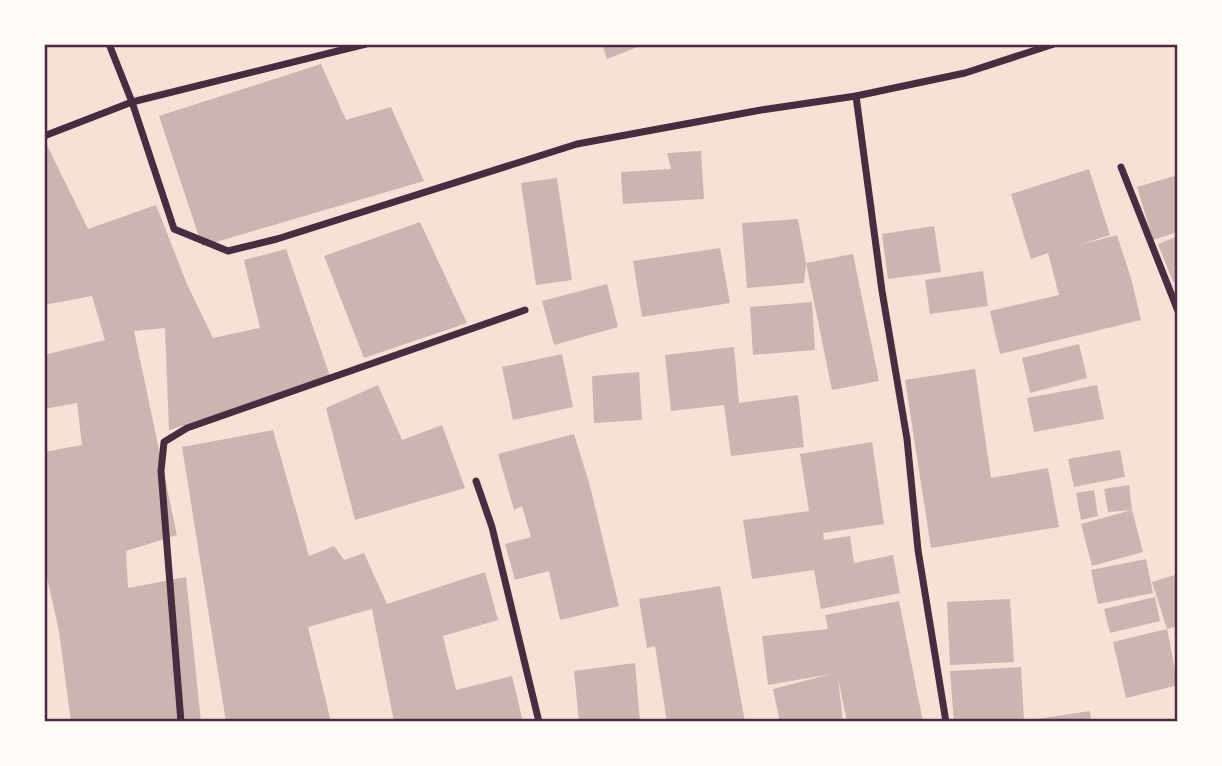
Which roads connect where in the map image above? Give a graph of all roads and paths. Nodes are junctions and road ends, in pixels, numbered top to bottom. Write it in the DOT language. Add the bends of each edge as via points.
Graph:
graph roads {
  1 [pos="109,44"];
  2 [pos="366,44"];
  3 [pos="1054,44"];
  4 [pos="856,96"];
  5 [pos="132,102"];
  6 [pos="44,136"];
  7 [pos="1121,167"];
  8 [pos="525,310"];
  9 [pos="1178,311"];
  10 [pos="476,481"];
  11 [pos="181,722"];
  12 [pos="539,722"];
  13 [pos="946,722"];
  1 -- 5 [label="street"];
  2 -- 5 [label="street"];
  3 -- 4 [label="street" via="965,73"];
  4 -- 5 [label="street" via="577,144 228,251 174,229"];
  4 -- 13 [label="street"];
  5 -- 6 [label="street"];
  7 -- 9 [label="street"];
  8 -- 11 [label="street" via="187,428 164,442 161,471"];
  10 -- 12 [label="street" via="492,527"];
}
